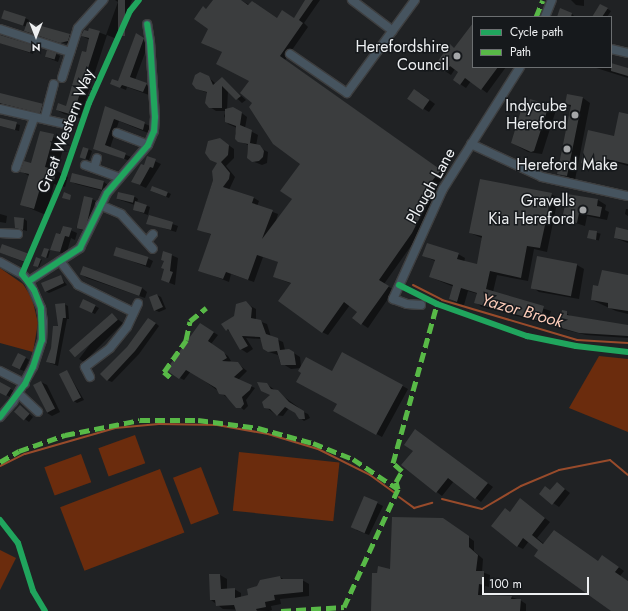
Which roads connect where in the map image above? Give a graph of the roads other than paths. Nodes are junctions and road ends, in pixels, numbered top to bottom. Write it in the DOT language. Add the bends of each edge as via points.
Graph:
graph roads {
  1 [pos="103,0"];
  2 [pos="352,0"];
  3 [pos="415,0"];
  4 [pos="552,0"];
  5 [pos="545,16"];
  6 [pos="147,24"];
  7 [pos="0,29"];
  8 [pos="393,31"];
  9 [pos="612,49"];
  10 [pos="70,52"];
  11 [pos="628,53"];
  12 [pos="290,54"];
  13 [pos="519,68"];
  14 [pos="62,78"];
  15 [pos="54,84"];
  16 [pos="0,109"];
  17 [pos="34,118"];
  18 [pos="44,118"];
  19 [pos="65,124"];
  20 [pos="117,133"];
  21 [pos="148,144"];
  22 [pos="471,144"];
  23 [pos="97,158"];
  24 [pos="85,165"];
  25 [pos="16,168"];
  26 [pos="94,168"];
  27 [pos="118,177"];
  28 [pos="628,196"];
  29 [pos="100,205"];
  30 [pos="0,232"];
  31 [pos="18,234"];
  32 [pos="153,234"];
  33 [pos="147,241"];
  34 [pos="153,249"];
  35 [pos="60,261"];
  36 [pos="0,262"];
  37 [pos="29,281"];
  38 [pos="138,303"];
  39 [pos="422,305"];
  40 [pos="133,312"];
  41 [pos="0,371"];
  42 [pos="90,377"];
  43 [pos="25,384"];
  44 [pos="19,394"];
  45 [pos="38,412"];
  46 [pos="0,417"];
  1 -- 10 [label="street" via="78,28"];
  2 -- 8 [label="street"];
  3 -- 8 [label="street"];
  4 -- 5 [label="street"];
  6 -- 21 [label="street" via="155,117 154,132"];
  7 -- 10 [label="street"];
  8 -- 12 [label="street" via="347,93"];
  9 -- 11 [label="street"];
  10 -- 14 [label="street"];
  13 -- 22 [label="street, Plough Lane"];
  15 -- 18 [label="street"];
  16 -- 17 [label="street"];
  17 -- 18 [label="street"];
  17 -- 25 [label="street"];
  18 -- 19 [label="street"];
  20 -- 21 [label="street" via="128,133"];
  21 -- 27 [label="street" via="140,157"];
  22 -- 28 [label="street" via="542,177"];
  22 -- 39 [label="street, Plough Lane" via="443,189 393,299 407,304"];
  23 -- 26 [label="street"];
  24 -- 26 [label="street"];
  26 -- 27 [label="street"];
  27 -- 29 [label="street"];
  29 -- 33 [label="street" via="121,214"];
  29 -- 35 [label="street" via="88,237 80,248"];
  30 -- 31 [label="street"];
  32 -- 33 [label="street"];
  33 -- 34 [label="street"];
  35 -- 37 [label="street"];
  35 -- 40 [label="street" via="78,285"];
  36 -- 37 [label="street" via="17,270"];
  37 -- 43 [label="street" via="41,308 43,322 38,354"];
  38 -- 40 [label="street"];
  40 -- 42 [label="street" via="127,327 110,348 85,368"];
  41 -- 43 [label="street"];
  43 -- 44 [label="street"];
  44 -- 45 [label="street"];
  44 -- 46 [label="street"];
}
